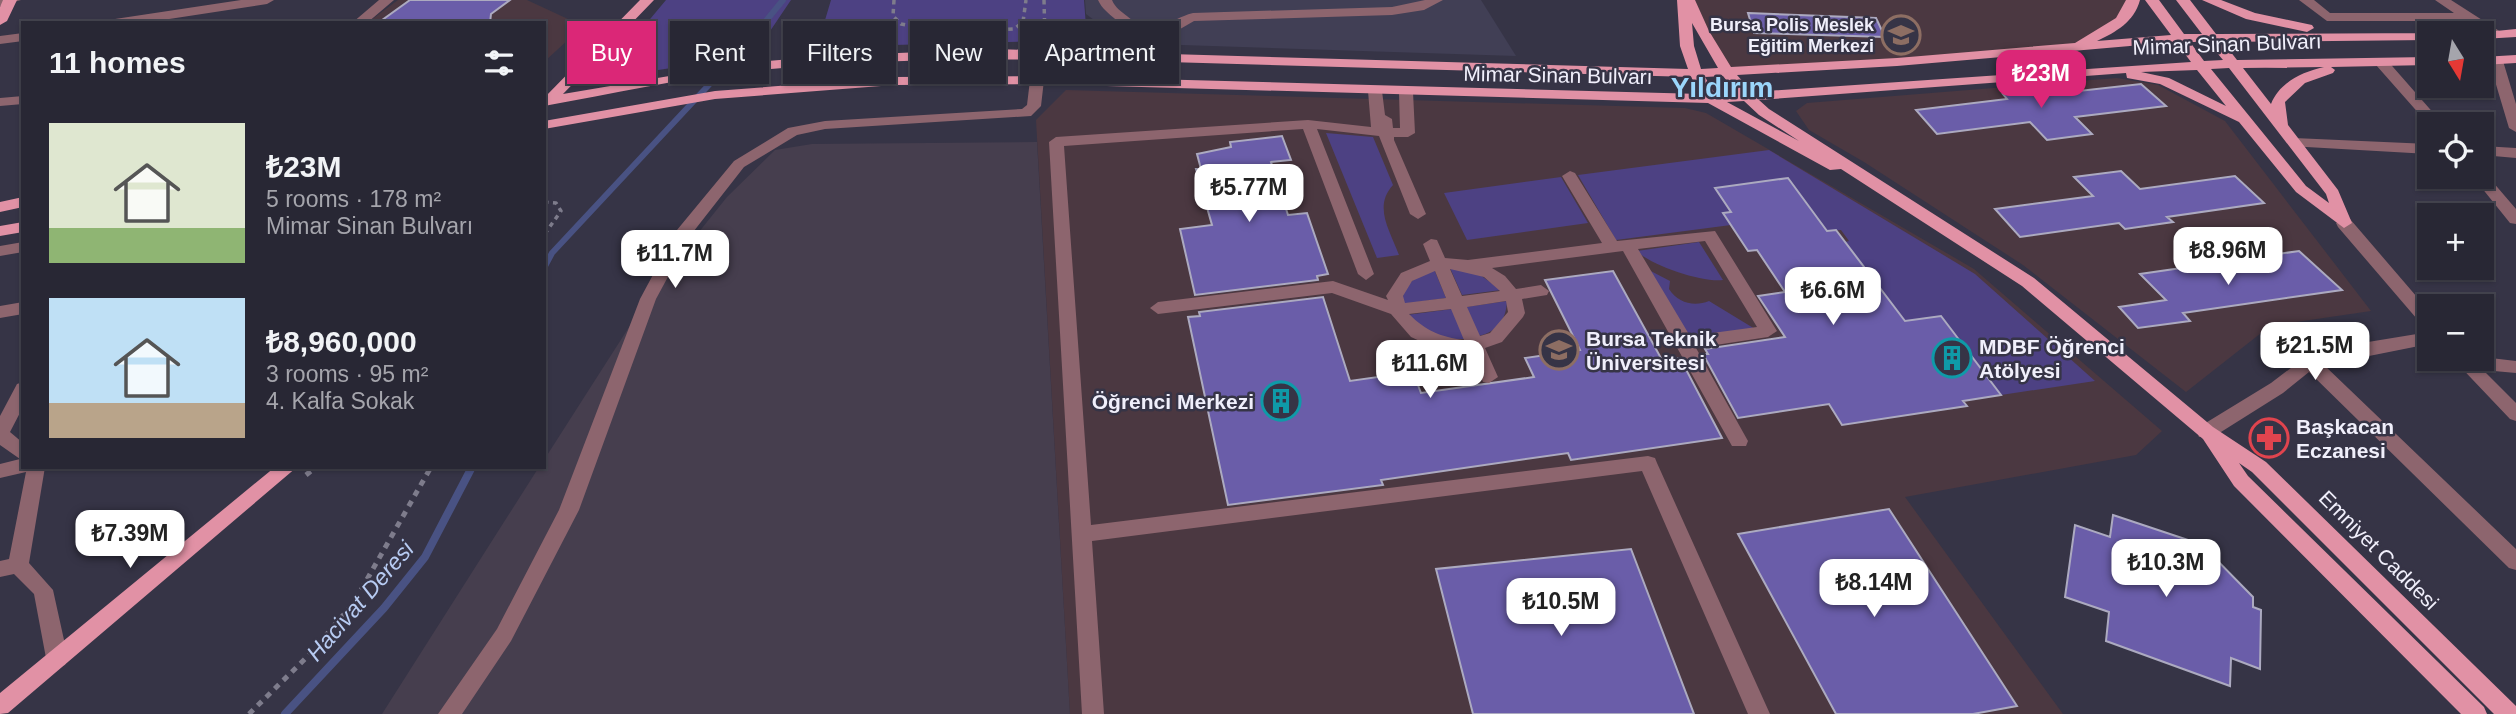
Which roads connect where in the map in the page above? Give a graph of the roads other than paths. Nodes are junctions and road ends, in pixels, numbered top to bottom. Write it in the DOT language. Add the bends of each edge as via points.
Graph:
graph roads {
  1 [pos="11,0"];
  2 [pos="267,0"];
  3 [pos="387,0"];
  4 [pos="647,0"];
  5 [pos="1105,0"];
  6 [pos="1436,0"];
  7 [pos="1682,0"];
  8 [pos="1688,0"];
  9 [pos="2133,0"];
  10 [pos="2152,0"];
  11 [pos="2183,0"];
  12 [pos="2209,0"];
  13 [pos="2306,0"];
  14 [pos="2442,0"];
  15 [pos="0,2"];
  16 [pos="1118,10"];
  17 [pos="2469,17"];
  18 [pos="0,21"];
  19 [pos="128,21"];
  20 [pos="361,21"];
  21 [pos="1179,21"];
  22 [pos="2516,33"];
  23 [pos="2497,34"];
  24 [pos="2348,35"];
  25 [pos="2417,36"];
  26 [pos="21,37"];
  27 [pos="2212,37"];
  28 [pos="2179,38"];
  29 [pos="0,40"];
  30 [pos="2077,46"];
  31 [pos="1020,55"];
  32 [pos="1179,58"];
  33 [pos="2516,59"];
  34 [pos="2417,61"];
  35 [pos="2494,61"];
  36 [pos="2358,62"];
  37 [pos="2381,62"];
  38 [pos="2235,64"];
  39 [pos="2200,65"];
  40 [pos="2101,69"];
  41 [pos="2494,70"];
  42 [pos="1728,71"];
  43 [pos="1696,73"];
  44 [pos="910,81"];
  45 [pos="1037,84"];
  46 [pos="1162,84"];
  47 [pos="1380,91"];
  48 [pos="1406,92"];
  49 [pos="1805,93"];
  50 [pos="1747,97"];
  51 [pos="1711,99"];
  52 [pos="21,100"];
  53 [pos="547,101"];
  54 [pos="0,102"];
  55 [pos="2512,103"];
  56 [pos="2425,112"];
  57 [pos="1308,124"];
  58 [pos="2249,124"];
  59 [pos="546,125"];
  60 [pos="2516,128"];
  61 [pos="2283,130"];
  62 [pos="1382,132"];
  63 [pos="1800,133"];
  64 [pos="2294,143"];
  65 [pos="2417,148"];
  66 [pos="2494,152"];
  67 [pos="2516,153"];
  68 [pos="1570,176"];
  69 [pos="2491,189"];
  70 [pos="1900,200"];
  71 [pos="21,202"];
  72 [pos="0,207"];
  73 [pos="1418,214"];
  74 [pos="2516,219"];
  75 [pos="2344,223"];
  76 [pos="21,227"];
  77 [pos="0,231"];
  78 [pos="1432,244"];
  79 [pos="1620,246"];
  80 [pos="21,247"];
  81 [pos="0,251"];
  82 [pos="1440,263"];
  83 [pos="1471,265"];
  84 [pos="1366,274"];
  85 [pos="1541,291"];
  86 [pos="1513,295"];
  87 [pos="1456,302"];
  88 [pos="21,308"];
  89 [pos="1158,308"];
  90 [pos="2417,308"];
  91 [pos="1397,310"];
  92 [pos="0,312"];
  93 [pos="2417,340"];
  94 [pos="1685,343"];
  95 [pos="1475,345"];
  96 [pos="2310,362"];
  97 [pos="2494,364"];
  98 [pos="2516,367"];
  99 [pos="2473,371"];
  100 [pos="1489,377"];
  101 [pos="21,393"];
  102 [pos="2516,414"];
  103 [pos="2206,432"];
  104 [pos="0,434"];
  105 [pos="1739,441"];
  106 [pos="21,451"];
  107 [pos="21,466"];
  108 [pos="36,469"];
  109 [pos="286,469"];
  110 [pos="0,471"];
  111 [pos="1082,534"];
  112 [pos="2516,562"];
  113 [pos="9,567"];
  114 [pos="57,658"];
  115 [pos="0,706"];
  116 [pos="449,714"];
  117 [pos="1093,714"];
  118 [pos="1759,714"];
  119 [pos="2476,714"];
  120 [pos="2509,714"];
  1 -- 15 [label="street"];
  1 -- 18 [label="main road"];
  2 -- 19 [label="street"];
  3 -- 20 [label="street"];
  4 -- 53 [label="main road"];
  5 -- 16 [label="street"];
  6 -- 21 [label="street" via="1392,10"];
  7 -- 43 [label="main road" via="1687,46"];
  8 -- 42 [label="main road"];
  9 -- 30 [label="main road" via="2132,10 2119,23"];
  10 -- 28 [label="main road"];
  11 -- 27 [label="main road"];
  12 -- 24 [label="main road" via="2285,24"];
  13 -- 17 [label="street" via="2327,17"];
  14 -- 17 [label="street"];
  17 -- 23 [label="street"];
  22 -- 23 [label="main road"];
  24 -- 25 [label="main road, Mimar Sinan Bulvarı"];
  24 -- 27 [label="main road, Mimar Sinan Bulvarı"];
  26 -- 29 [label="street"];
  27 -- 28 [label="main road, Mimar Sinan Bulvarı"];
  27 -- 38 [label="main road"];
  28 -- 30 [label="main road, Mimar Sinan Bulvarı"];
  28 -- 39 [label="main road"];
  30 -- 42 [label="main road, Mimar Sinan Bulvarı"];
  31 -- 53 [label="main road, Mimar Sinan Bulvarı" via="903,56 746,67"];
  32 -- 43 [label="main road, Mimar Sinan Bulvarı"];
  33 -- 35 [label="main road"];
  34 -- 37 [label="main road, Mimar Sinan Bulvarı"];
  36 -- 37 [label="main road, Mimar Sinan Bulvarı"];
  36 -- 38 [label="main road, Mimar Sinan Bulvarı"];
  36 -- 61 [label="main road" via="2304,76 2287,88 2278,102"];
  37 -- 56 [label="street"];
  38 -- 39 [label="main road, Mimar Sinan Bulvarı"];
  38 -- 61 [label="main road"];
  39 -- 40 [label="main road, Mimar Sinan Bulvarı"];
  39 -- 58 [label="main road"];
  40 -- 49 [label="main road, Mimar Sinan Bulvarı"];
  40 -- 58 [label="main road" via="2164,81"];
  41 -- 55 [label="street"];
  42 -- 43 [label="main road, Mimar Sinan Bulvarı"];
  42 -- 50 [label="main road"];
  43 -- 51 [label="main road"];
  44 -- 59 [label="main road, Mimar Sinan Bulvarı" via="715,94"];
  45 -- 116 [label="street" via="1034,106 1026,113 825,125 793,131 739,164 684,234 648,299 569,510 504,635"];
  46 -- 47 [label="main road, Mimar Sinan Bulvarı"];
  47 -- 48 [label="main road, Mimar Sinan Bulvarı"];
  47 -- 62 [label="street"];
  48 -- 51 [label="main road, Mimar Sinan Bulvarı"];
  48 -- 62 [label="street" via="1408,132"];
  49 -- 50 [label="main road, Mimar Sinan Bulvarı"];
  49 -- 63 [label="main road" via="1779,104"];
  50 -- 51 [label="main road, Mimar Sinan Bulvarı"];
  50 -- 63 [label="main road"];
  51 -- 70 [label="main road"];
  52 -- 54 [label="street"];
  55 -- 60 [label="street"];
  57 -- 62 [label="street"];
  57 -- 84 [label="street"];
  57 -- 111 [label="street" via="1056,142"];
  58 -- 75 [label="main road" via="2301,189"];
  61 -- 64 [label="main road"];
  62 -- 73 [label="street"];
  63 -- 70 [label="main road"];
  64 -- 65 [label="street"];
  64 -- 75 [label="main road" via="2333,193"];
  66 -- 67 [label="street"];
  68 -- 79 [label="street"];
  69 -- 74 [label="street"];
  70 -- 103 [label="main road, Emniyet Caddesi" via="2028,282"];
  71 -- 72 [label="main road"];
  75 -- 90 [label="street"];
  76 -- 77 [label="main road"];
  78 -- 82 [label="street"];
  79 -- 83 [label="street"];
  79 -- 94 [label="street"];
  79 -- 94 [label="street" via="1709,235 1768,331"];
  80 -- 81 [label="street"];
  82 -- 83 [label="street"];
  82 -- 87 [label="street"];
  82 -- 91 [label="street" via="1403,279 1394,295"];
  83 -- 86 [label="street" via="1490,272"];
  85 -- 86 [label="street"];
  86 -- 87 [label="street"];
  86 -- 95 [label="street" via="1517,313 1509,329 1495,340"];
  87 -- 91 [label="street"];
  87 -- 95 [label="street"];
  88 -- 92 [label="street"];
  89 -- 91 [label="street" via="1333,287"];
  91 -- 95 [label="street" via="1414,333 1437,343"];
  93 -- 96 [label="street"];
  94 -- 105 [label="street"];
  95 -- 100 [label="street"];
  96 -- 103 [label="street"];
  96 -- 112 [label="street"];
  97 -- 98 [label="street"];
  99 -- 102 [label="street"];
  101 -- 104 [label="street"];
  103 -- 119 [label="main road, Emniyet Caddesi" via="2241,481"];
  103 -- 120 [label="main road, Emniyet Caddesi" via="2259,467"];
  104 -- 106 [label="street"];
  107 -- 110 [label="street"];
  108 -- 113 [label="street" via="30,511"];
  109 -- 114 [label="main road"];
  111 -- 117 [label="street"];
  111 -- 118 [label="street" via="1648,463"];
  113 -- 114 [label="street" via="43,590"];
  114 -- 115 [label="main road"];
}
